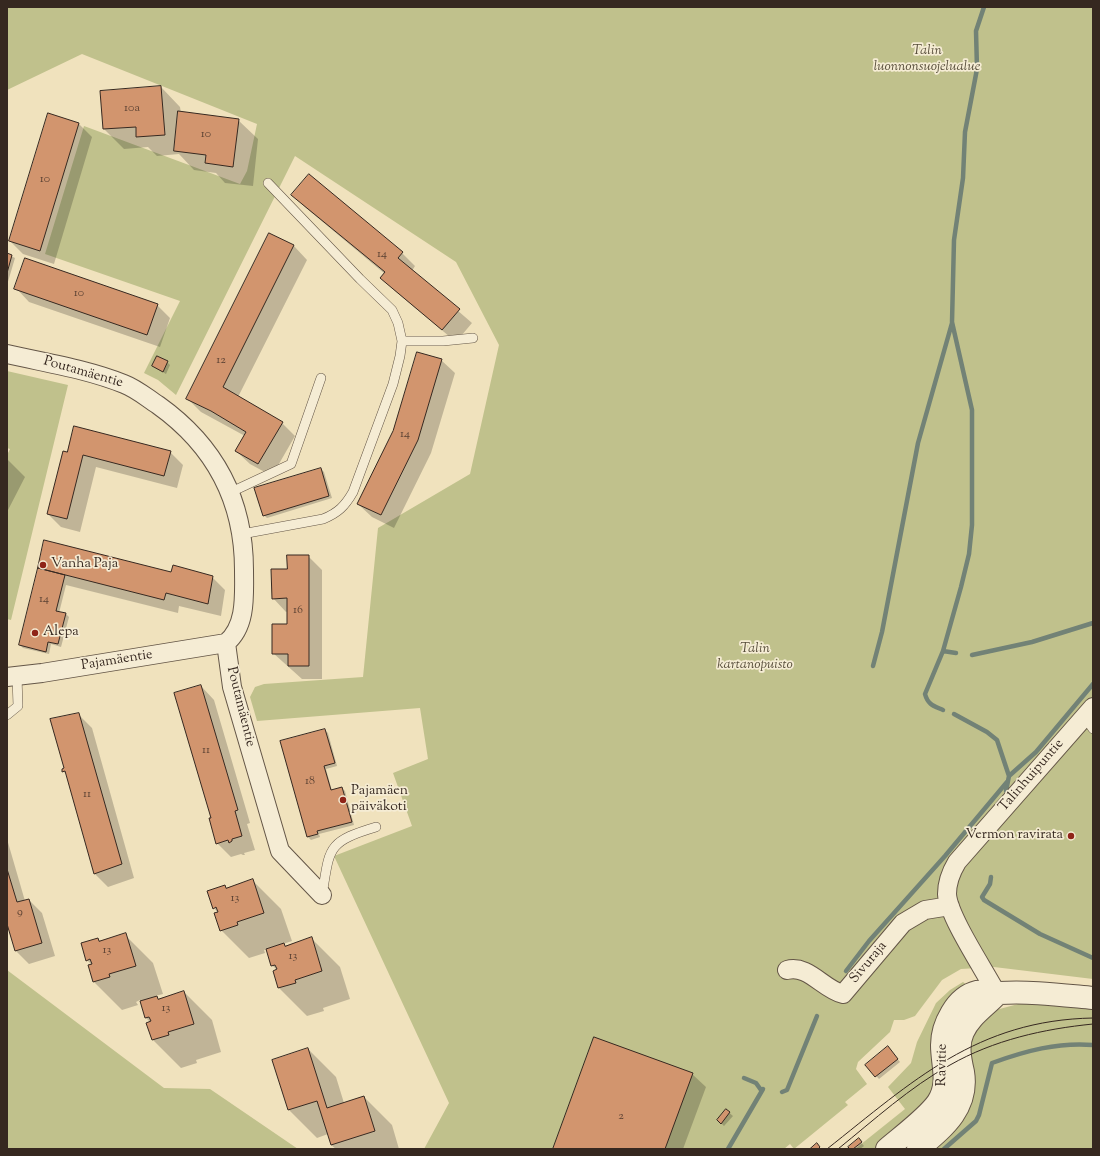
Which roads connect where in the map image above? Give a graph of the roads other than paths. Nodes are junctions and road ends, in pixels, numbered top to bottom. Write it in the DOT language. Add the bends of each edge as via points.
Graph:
graph roads {
  1 [pos="268,183"];
  2 [pos="473,338"];
  3 [pos="402,341"];
  4 [pos="7,354"];
  5 [pos="321,378"];
  6 [pos="230,493"];
  7 [pos="242,534"];
  8 [pos="226,643"];
  9 [pos="12,677"];
  10 [pos="7,716"];
  11 [pos="1090,717"];
  12 [pos="376,827"];
  13 [pos="322,895"];
  14 [pos="950,906"];
  15 [pos="787,970"];
  16 [pos="997,994"];
  17 [pos="1093,998"];
  18 [pos="887,1149"];
  19 [pos="918,1149"];
  1 -- 3 [label="lane" via="392,310 398,322"];
  2 -- 3 [label="lane"];
  3 -- 7 [label="lane" via="393,384 353,492 345,506 323,519"];
  4 -- 6 [label="street, Poutamäentie" via="104,377 126,384 139,392 174,417 208,454 221,472"];
  5 -- 6 [label="lane" via="291,464"];
  6 -- 7 [label="street, Poutamäentie"];
  7 -- 8 [label="street, Poutamäentie" via="242,615 235,635"];
  8 -- 9 [label="street, Pajamäentie"];
  8 -- 13 [label="street, Poutamäentie" via="232,687 280,851"];
  9 -- 10 [label="lane" via="18,706"];
  11 -- 14 [label="street, Talinhuipuntie" via="957,862 948,884 947,896"];
  12 -- 13 [label="lane" via="351,834 332,849"];
  14 -- 15 [label="street, Sivuraja" via="925,910 904,923 843,994 802,971 794,968"];
  14 -- 16 [label="street, Talinhuipuntie"];
  16 -- 17 [label="street, Ravitie" via="1027,992"];
  16 -- 18 [label="street, Ravitie" via="978,992 956,1006 943,1036 945,1080 939,1101 929,1113"];
  16 -- 19 [label="street, Ravitie" via="975,1014 962,1033 960,1055 964,1090 956,1113 940,1131"];
}
